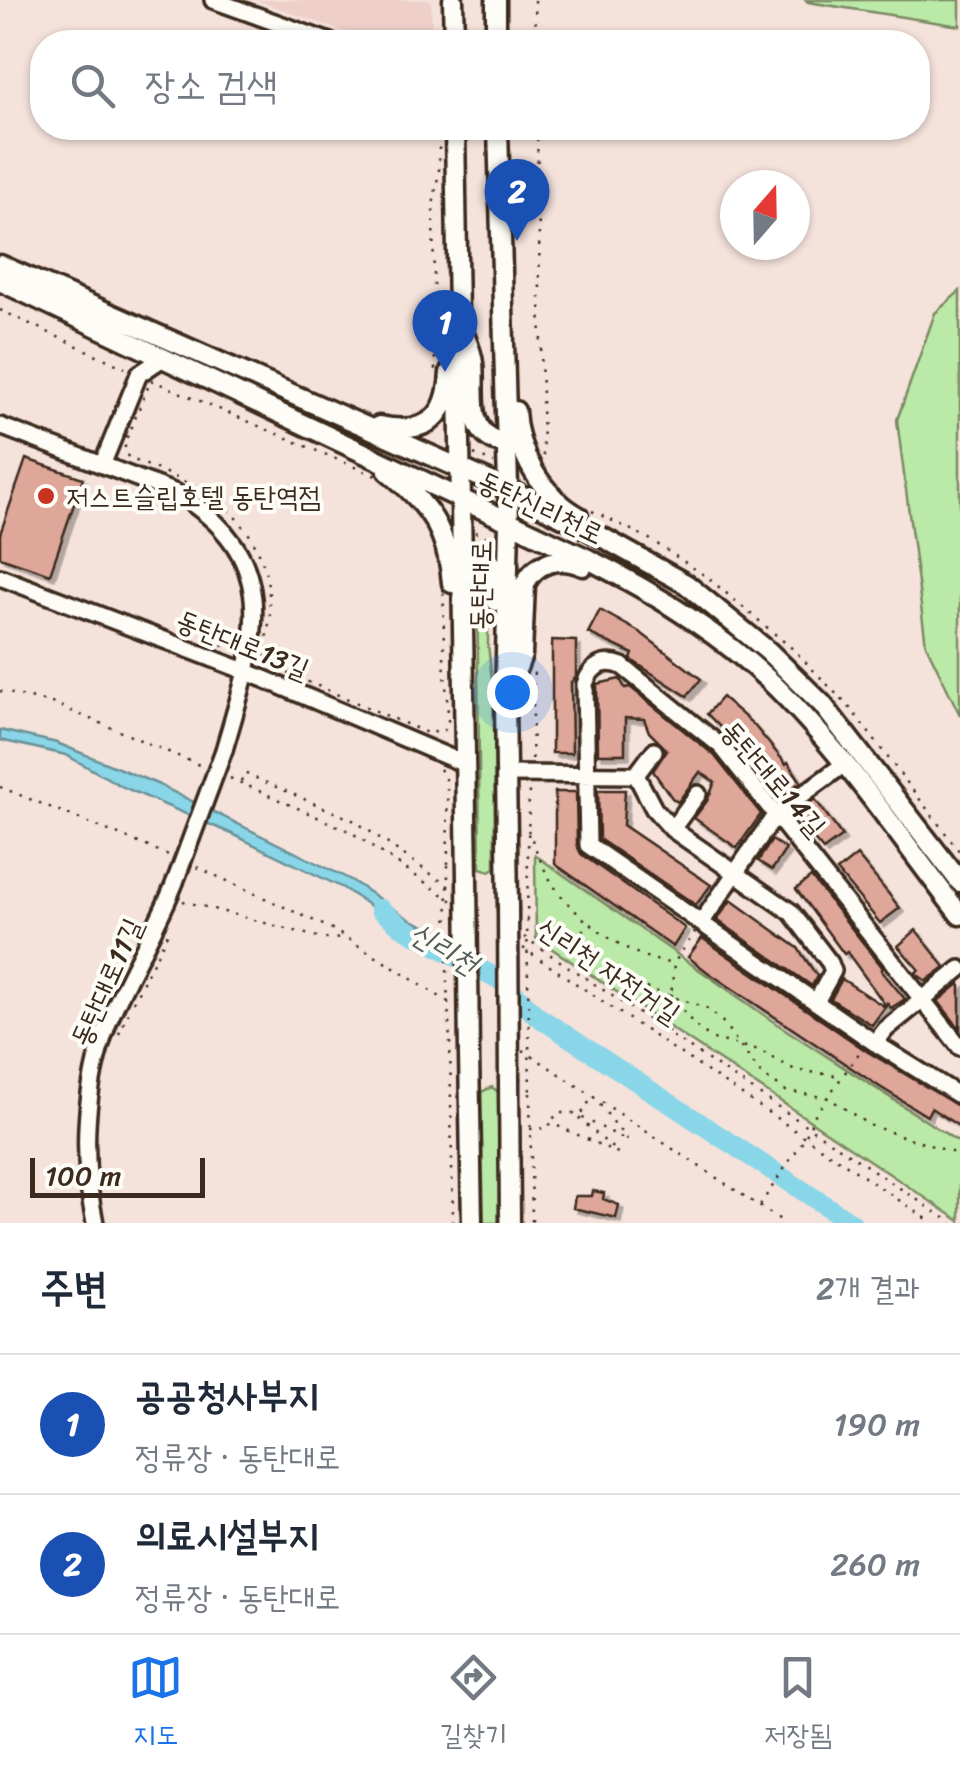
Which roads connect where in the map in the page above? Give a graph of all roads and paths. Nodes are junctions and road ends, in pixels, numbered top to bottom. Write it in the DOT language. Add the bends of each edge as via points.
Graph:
graph roads {
  1 [pos="213,0"];
  2 [pos="453,0"];
  3 [pos="496,0"];
  4 [pos="535,0"];
  5 [pos="297,30"];
  6 [pos="454,30"];
  7 [pos="496,30"];
  8 [pos="536,30"];
  9 [pos="439,140"];
  10 [pos="455,140"];
  11 [pos="498,140"];
  12 [pos="537,140"];
  13 [pos="0,265"];
  14 [pos="0,281"];
  15 [pos="0,310"];
  16 [pos="458,318"];
  17 [pos="502,327"];
  18 [pos="163,358"];
  19 [pos="126,368"];
  20 [pos="436,379"];
  21 [pos="356,421"];
  22 [pos="0,426"];
  23 [pos="504,438"];
  24 [pos="365,452"];
  25 [pos="103,462"];
  26 [pos="460,470"];
  27 [pos="544,470"];
  28 [pos="507,489"];
  29 [pos="461,500"];
  30 [pos="509,522"];
  31 [pos="637,556"];
  32 [pos="462,563"];
  33 [pos="0,577"];
  34 [pos="678,610"];
  35 [pos="534,665"];
  36 [pos="246,671"];
  37 [pos="464,691"];
  38 [pos="0,692"];
  39 [pos="504,700"];
  40 [pos="426,733"];
  41 [pos="654,750"];
  42 [pos="465,764"];
  43 [pos="843,765"];
  44 [pos="437,767"];
  45 [pos="207,768"];
  46 [pos="506,774"];
  47 [pos="532,774"];
  48 [pos="587,774"];
  49 [pos="636,775"];
  50 [pos="224,776"];
  51 [pos="241,782"];
  52 [pos="0,787"];
  53 [pos="698,794"];
  54 [pos="776,814"];
  55 [pos="527,828"];
  56 [pos="672,830"];
  57 [pos="171,856"];
  58 [pos="189,863"];
  59 [pos="735,874"];
  60 [pos="960,882"];
  61 [pos="462,885"];
  62 [pos="465,908"];
  63 [pos="177,910"];
  64 [pos="960,916"];
  65 [pos="173,920"];
  66 [pos="701,923"];
  67 [pos="594,924"];
  68 [pos="520,935"];
  69 [pos="347,939"];
  70 [pos="513,941"];
  71 [pos="584,962"];
  72 [pos="674,963"];
  73 [pos="960,969"];
  74 [pos="584,977"];
  75 [pos="669,993"];
  76 [pos="920,1000"];
  77 [pos="816,1002"];
  78 [pos="466,1013"];
  79 [pos="668,1034"];
  80 [pos="118,1037"];
  81 [pos="512,1042"];
  82 [pos="875,1043"];
  83 [pos="739,1046"];
  84 [pos="960,1046"];
  85 [pos="843,1077"];
  86 [pos="593,1096"];
  87 [pos="960,1096"];
  88 [pos="828,1098"];
  89 [pos="573,1113"];
  90 [pos="551,1123"];
  91 [pos="808,1128"];
  92 [pos="530,1129"];
  93 [pos="805,1138"];
  94 [pos="960,1155"];
  95 [pos="759,1206"];
  96 [pos="95,1223"];
  97 [pos="453,1223"];
  98 [pos="472,1223"];
  99 [pos="510,1223"];
  100 [pos="532,1223"];
  101 [pos="784,1223"];
  102 [pos="933,1223"];
  103 [pos="952,1223"];
  1 -- 5 [label="street"];
  2 -- 6 [label="main road"];
  3 -- 7 [label="main road"];
  4 -- 8 [label="path"];
  9 -- 20 [label="path"];
  10 -- 16 [label="main road, 동탄대로"];
  11 -- 17 [label="main road, 동탄대로"];
  12 -- 27 [label="path"];
  13 -- 21 [label="main road, 동탄신리천로"];
  14 -- 18 [label="main road, 동탄신리천로"];
  15 -- 19 [label="path"];
  16 -- 21 [label="main road" via="449,388 428,424 415,430"];
  16 -- 23 [label="main road" via="473,358 476,425 486,438"];
  16 -- 26 [label="main road, 동탄대로"];
  17 -- 23 [label="main road, 동탄대로"];
  17 -- 31 [label="main road" via="516,431 540,482 571,512"];
  18 -- 24 [label="main road, 동탄신리천로"];
  18 -- 25 [label="street" via="138,374"];
  21 -- 26 [label="main road, 동탄신리천로"];
  22 -- 25 [label="street"];
  23 -- 28 [label="main road, 동탄대로"];
  24 -- 29 [label="main road, 동탄신리천로"];
  24 -- 37 [label="main road" via="421,500 441,527"];
  25 -- 36 [label="street" via="202,508 233,541 254,600"];
  26 -- 28 [label="main road, 동탄신리천로"];
  26 -- 29 [label="main road, 동탄대로"];
  28 -- 30 [label="main road, 동탄대로"];
  28 -- 31 [label="main road, 동탄신리천로"];
  29 -- 30 [label="main road, 동탄신리천로"];
  29 -- 32 [label="main road, 동탄대로"];
  30 -- 34 [label="main road, 동탄신리천로"];
  30 -- 39 [label="main road, 동탄대로"];
  31 -- 60 [label="main road, 동탄신리천로" via="686,584 803,684"];
  32 -- 37 [label="main road, 동탄대로"];
  32 -- 39 [label="main road" via="490,560 496,571"];
  33 -- 36 [label="street, 동탄대로13길"];
  34 -- 39 [label="main road" via="653,604 572,561 539,566 525,584 522,656"];
  34 -- 43 [label="main road, 동탄신리천로" via="770,682"];
  35 -- 47 [label="path"];
  36 -- 42 [label="street, 동탄대로13길"];
  36 -- 96 [label="street, 동탄대로11길, bridge" via="175,882 109,1022 94,1074 87,1148"];
  37 -- 42 [label="main road, 동탄대로"];
  38 -- 45 [label="path" via="55,704"];
  39 -- 46 [label="main road, 동탄대로"];
  40 -- 40 [label="path" via="439,733 448,721 444,573 428,519 383,479 151,380 125,454 201,488 251,539 270,611 264,650 269,665"];
  41 -- 49 [label="street"];
  42 -- 61 [label="main road, 동탄대로"];
  43 -- 54 [label="street"];
  43 -- 64 [label="main road, 동탄신리천로"];
  44 -- 97 [label="path, bridge" via="448,782"];
  46 -- 47 [label="street"];
  46 -- 99 [label="main road, 동탄대로, bridge"];
  47 -- 48 [label="street"];
  47 -- 55 [label="path"];
  48 -- 49 [label="street"];
  48 -- 54 [label="street, 동탄대로14길" via="586,684 596,666 614,663 722,747"];
  48 -- 66 [label="street, 동탄대로14길" via="588,846"];
  49 -- 56 [label="street"];
  50 -- 51 [label="path"];
  51 -- 61 [label="path" via="244,773 354,821"];
  51 -- 62 [label="path" via="351,832"];
  52 -- 57 [label="path"];
  53 -- 56 [label="street"];
  54 -- 59 [label="street"];
  54 -- 76 [label="street, 동탄대로14길"];
  55 -- 67 [label="path" via="552,884"];
  55 -- 92 [label="path, bridge"];
  56 -- 59 [label="street"];
  58 -- 69 [label="path"];
  59 -- 66 [label="street"];
  59 -- 77 [label="street" via="791,912 830,963 832,978"];
  61 -- 98 [label="main road, 동탄대로, bridge"];
  63 -- 69 [label="path" via="180,901"];
  65 -- 80 [label="path"];
  66 -- 72 [label="path"];
  66 -- 77 [label="street, 동탄대로14길"];
  67 -- 71 [label="path" via="568,944"];
  67 -- 72 [label="path" via="644,958"];
  68 -- 74 [label="path, 신리천 자전거길"];
  69 -- 78 [label="path"];
  70 -- 93 [label="path"];
  71 -- 74 [label="path"];
  71 -- 75 [label="path" via="634,986"];
  72 -- 75 [label="path"];
  73 -- 76 [label="street"];
  74 -- 79 [label="path, 신리천 자전거길"];
  75 -- 79 [label="path"];
  75 -- 83 [label="path" via="706,1008"];
  75 -- 83 [label="path" via="695,1026"];
  76 -- 82 [label="street"];
  76 -- 84 [label="street, 동탄대로14길"];
  77 -- 82 [label="street, 동탄대로14길"];
  79 -- 91 [label="path, 신리천 자전거길"];
  81 -- 86 [label="path"];
  82 -- 85 [label="path"];
  82 -- 87 [label="street, 동탄대로14길"];
  83 -- 85 [label="path" via="795,1070"];
  83 -- 88 [label="path" via="772,1083"];
  85 -- 88 [label="path"];
  86 -- 89 [label="path" via="582,1113"];
  86 -- 89 [label="path" via="628,1141"];
  86 -- 95 [label="path"];
  88 -- 91 [label="path"];
  88 -- 94 [label="path" via="869,1125"];
  89 -- 90 [label="path" via="557,1112"];
  89 -- 90 [label="path" via="618,1153"];
  90 -- 92 [label="path"];
  91 -- 93 [label="path"];
  91 -- 103 [label="path, 신리천 자전거길"];
  92 -- 100 [label="path"];
  93 -- 95 [label="path"];
  93 -- 102 [label="path"];
  95 -- 101 [label="path"];
}
